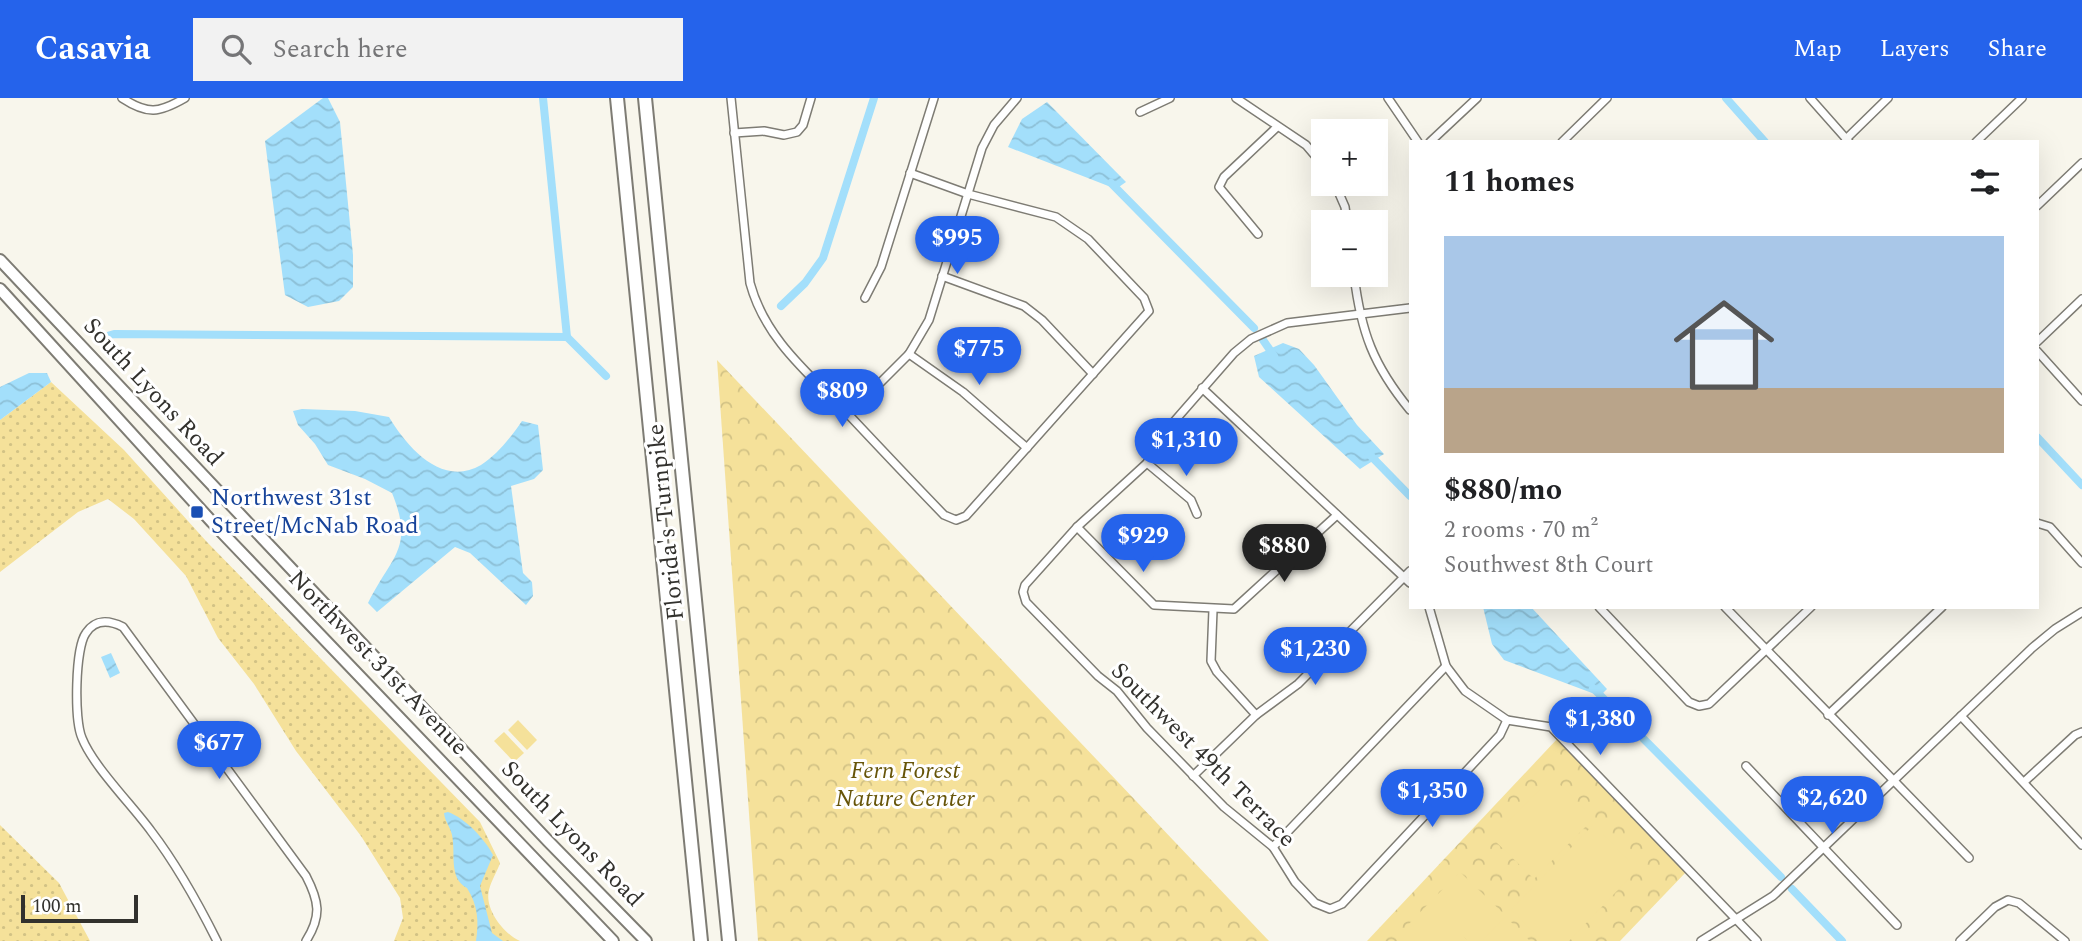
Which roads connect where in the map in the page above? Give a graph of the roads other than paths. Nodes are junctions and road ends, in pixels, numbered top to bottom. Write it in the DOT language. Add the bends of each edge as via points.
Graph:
graph roads {
  1 [pos="122,98"];
  2 [pos="185,98"];
  3 [pos="617,98"];
  4 [pos="645,98"];
  5 [pos="731,98"];
  6 [pos="811,98"];
  7 [pos="934,98"];
  8 [pos="1017,98"];
  9 [pos="1170,98"];
  10 [pos="1236,98"];
  11 [pos="1388,98"];
  12 [pos="1477,98"];
  13 [pos="1607,98"];
  14 [pos="1810,98"];
  15 [pos="1888,98"];
  16 [pos="2022,98"];
  17 [pos="1140,112"];
  18 [pos="1277,127"];
  19 [pos="734,133"];
  20 [pos="1417,140"];
  21 [pos="1432,140"];
  22 [pos="1564,140"];
  23 [pos="1847,140"];
  24 [pos="1978,140"];
  25 [pos="1311,151"];
  26 [pos="2082,163"];
  27 [pos="911,173"];
  28 [pos="968,194"];
  29 [pos="2039,204"];
  30 [pos="1258,234"];
  31 [pos="0,260"];
  32 [pos="943,276"];
  33 [pos="1356,287"];
  34 [pos="0,289"];
  35 [pos="865,298"];
  36 [pos="2082,299"];
  37 [pos="1409,307"];
  38 [pos="1359,315"];
  39 [pos="2039,340"];
  40 [pos="2039,353"];
  41 [pos="909,354"];
  42 [pos="1093,374"];
  43 [pos="1202,388"];
  44 [pos="2082,401"];
  45 [pos="1409,409"];
  46 [pos="849,415"];
  47 [pos="1027,448"];
  48 [pos="1147,463"];
  49 [pos="1197,514"];
  50 [pos="1336,515"];
  51 [pos="2039,522"];
  52 [pos="1077,527"];
  53 [pos="2082,563"];
  54 [pos="1407,573"];
  55 [pos="1430,609"];
  56 [pos="1601,609"];
  57 [pos="1727,609"];
  58 [pos="1809,609"];
  59 [pos="1940,609"];
  60 [pos="1213,610"];
  61 [pos="2082,612"];
  62 [pos="1765,650"];
  63 [pos="1446,666"];
  64 [pos="407,690"];
  65 [pos="390,706"];
  66 [pos="1256,715"];
  67 [pos="1828,715"];
  68 [pos="1961,716"];
  69 [pos="1507,720"];
  70 [pos="2082,732"];
  71 [pos="1746,766"];
  72 [pos="1193,776"];
  73 [pos="1893,780"];
  74 [pos="2024,782"];
  75 [pos="2082,845"];
  76 [pos="1273,847"];
  77 [pos="1823,847"];
  78 [pos="1969,858"];
  79 [pos="1737,920"];
  80 [pos="1897,925"];
  81 [pos="217,941"];
  82 [pos="306,941"];
  83 [pos="613,941"];
  84 [pos="646,941"];
  85 [pos="701,941"];
  86 [pos="729,941"];
  87 [pos="1701,941"];
  88 [pos="1757,941"];
  89 [pos="1960,941"];
  90 [pos="2065,941"];
  1 -- 2 [label="street" via="132,105 165,110"];
  3 -- 85 [label="highway, Florida's Turnpike"];
  4 -- 86 [label="highway, Florida's Turnpike"];
  5 -- 19 [label="street"];
  6 -- 19 [label="street" via="797,132"];
  7 -- 27 [label="street"];
  8 -- 28 [label="street" via="982,148"];
  9 -- 17 [label="street"];
  10 -- 18 [label="street"];
  11 -- 20 [label="street"];
  12 -- 21 [label="street"];
  13 -- 22 [label="street"];
  14 -- 23 [label="street"];
  15 -- 23 [label="street"];
  16 -- 24 [label="street"];
  18 -- 25 [label="street"];
  18 -- 30 [label="street" via="1219,187"];
  19 -- 46 [label="street" via="756,307 771,332"];
  26 -- 29 [label="street"];
  27 -- 28 [label="street"];
  27 -- 35 [label="street" via="881,267"];
  28 -- 32 [label="street"];
  28 -- 42 [label="street" via="1056,217 1088,239 1144,298 1149,311"];
  31 -- 64 [label="main road, South Lyons Road"];
  32 -- 41 [label="street" via="929,320"];
  32 -- 42 [label="street" via="1024,306"];
  33 -- 38 [label="street"];
  34 -- 65 [label="main road, Northwest 31st Avenue" via="212,522"];
  36 -- 39 [label="street"];
  37 -- 38 [label="street"];
  38 -- 43 [label="street" via="1287,323 1251,339"];
  38 -- 45 [label="street" via="1373,354"];
  40 -- 44 [label="street"];
  41 -- 46 [label="street"];
  41 -- 47 [label="street" via="963,392"];
  42 -- 47 [label="street"];
  43 -- 48 [label="street"];
  43 -- 50 [label="street"];
  46 -- 47 [label="street" via="944,515 956,520 966,516"];
  48 -- 49 [label="street" via="1191,500"];
  48 -- 52 [label="street"];
  50 -- 54 [label="street"];
  50 -- 60 [label="street" via="1234,609"];
  51 -- 53 [label="street" via="2050,527"];
  52 -- 60 [label="street" via="1154,605"];
  52 -- 72 [label="street, Southwest 49th Terrace" via="1025,585 1026,602 1117,691"];
  54 -- 66 [label="street" via="1298,684"];
  55 -- 63 [label="street"];
  56 -- 62 [label="street" via="1689,702 1699,706 1709,704"];
  57 -- 62 [label="street"];
  58 -- 62 [label="street"];
  59 -- 67 [label="street"];
  60 -- 66 [label="street" via="1211,661"];
  61 -- 68 [label="street" via="2047,635"];
  62 -- 67 [label="street"];
  63 -- 69 [label="street" via="1465,691"];
  63 -- 76 [label="street"];
  64 -- 65 [label="main road"];
  64 -- 84 [label="main road, South Lyons Road"];
  65 -- 83 [label="main road, Northwest 31st Avenue"];
  66 -- 72 [label="street"];
  67 -- 73 [label="street"];
  68 -- 73 [label="street"];
  68 -- 74 [label="street"];
  69 -- 76 [label="street, Southwest 49th Terrace" via="1500,735 1342,904 1330,909 1315,903"];
  69 -- 79 [label="street" via="1551,727"];
  70 -- 74 [label="street"];
  71 -- 77 [label="street"];
  72 -- 76 [label="street, Southwest 49th Terrace"];
  73 -- 77 [label="street"];
  73 -- 78 [label="street"];
  74 -- 75 [label="street"];
  77 -- 79 [label="street" via="1773,896"];
  77 -- 80 [label="street"];
  79 -- 87 [label="street"];
  79 -- 88 [label="street"];
  81 -- 82 [label="street" via="186,883 81,736 76,714 80,648 92,625 104,621 123,627 306,876 317,896 317,913"];
  89 -- 90 [label="street" via="2008,900 2019,903"];
}
